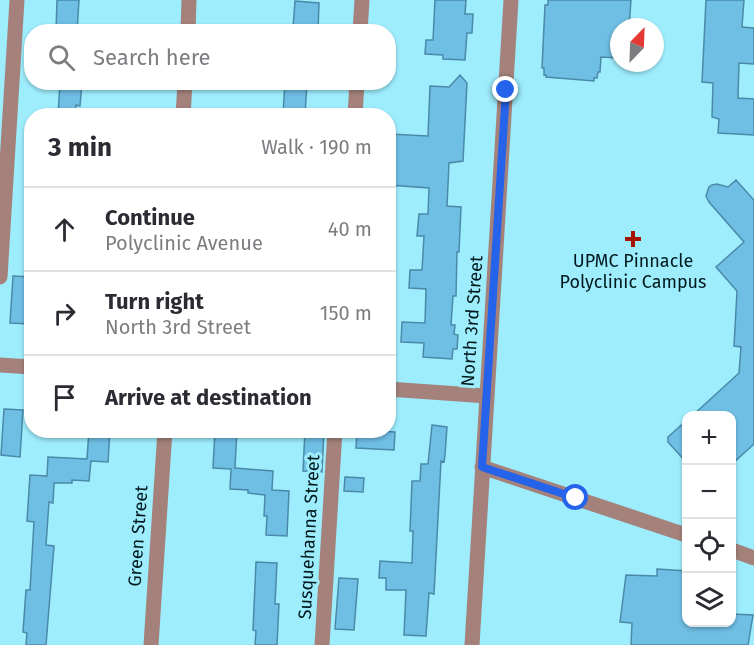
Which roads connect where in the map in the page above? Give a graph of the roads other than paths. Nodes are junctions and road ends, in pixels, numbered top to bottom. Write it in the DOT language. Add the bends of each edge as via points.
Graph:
graph roads {
  1 [pos="17,0"];
  2 [pos="189,0"];
  3 [pos="362,0"];
  4 [pos="511,0"];
  5 [pos="188,24"];
  6 [pos="360,24"];
  7 [pos="185,90"];
  8 [pos="357,90"];
  9 [pos="183,108"];
  10 [pos="355,108"];
  11 [pos="0,277"];
  12 [pos="0,365"];
  13 [pos="24,366"];
  14 [pos="396,390"];
  15 [pos="487,396"];
  16 [pos="164,438"];
  17 [pos="335,438"];
  18 [pos="482,467"];
  19 [pos="682,533"];
  20 [pos="736,551"];
  21 [pos="754,558"];
  22 [pos="151,645"];
  23 [pos="322,645"];
  24 [pos="472,645"];
  1 -- 11 [label="street"];
  2 -- 5 [label="street"];
  3 -- 6 [label="street"];
  4 -- 15 [label="street, North 3rd Street"];
  7 -- 9 [label="street"];
  8 -- 10 [label="street"];
  12 -- 13 [label="street"];
  14 -- 15 [label="street"];
  15 -- 18 [label="street, North 3rd Street"];
  16 -- 22 [label="street, Green Street"];
  17 -- 23 [label="street, Susquehanna Street"];
  18 -- 19 [label="street"];
  18 -- 24 [label="street, North 3rd Street"];
  20 -- 21 [label="street"];
}
